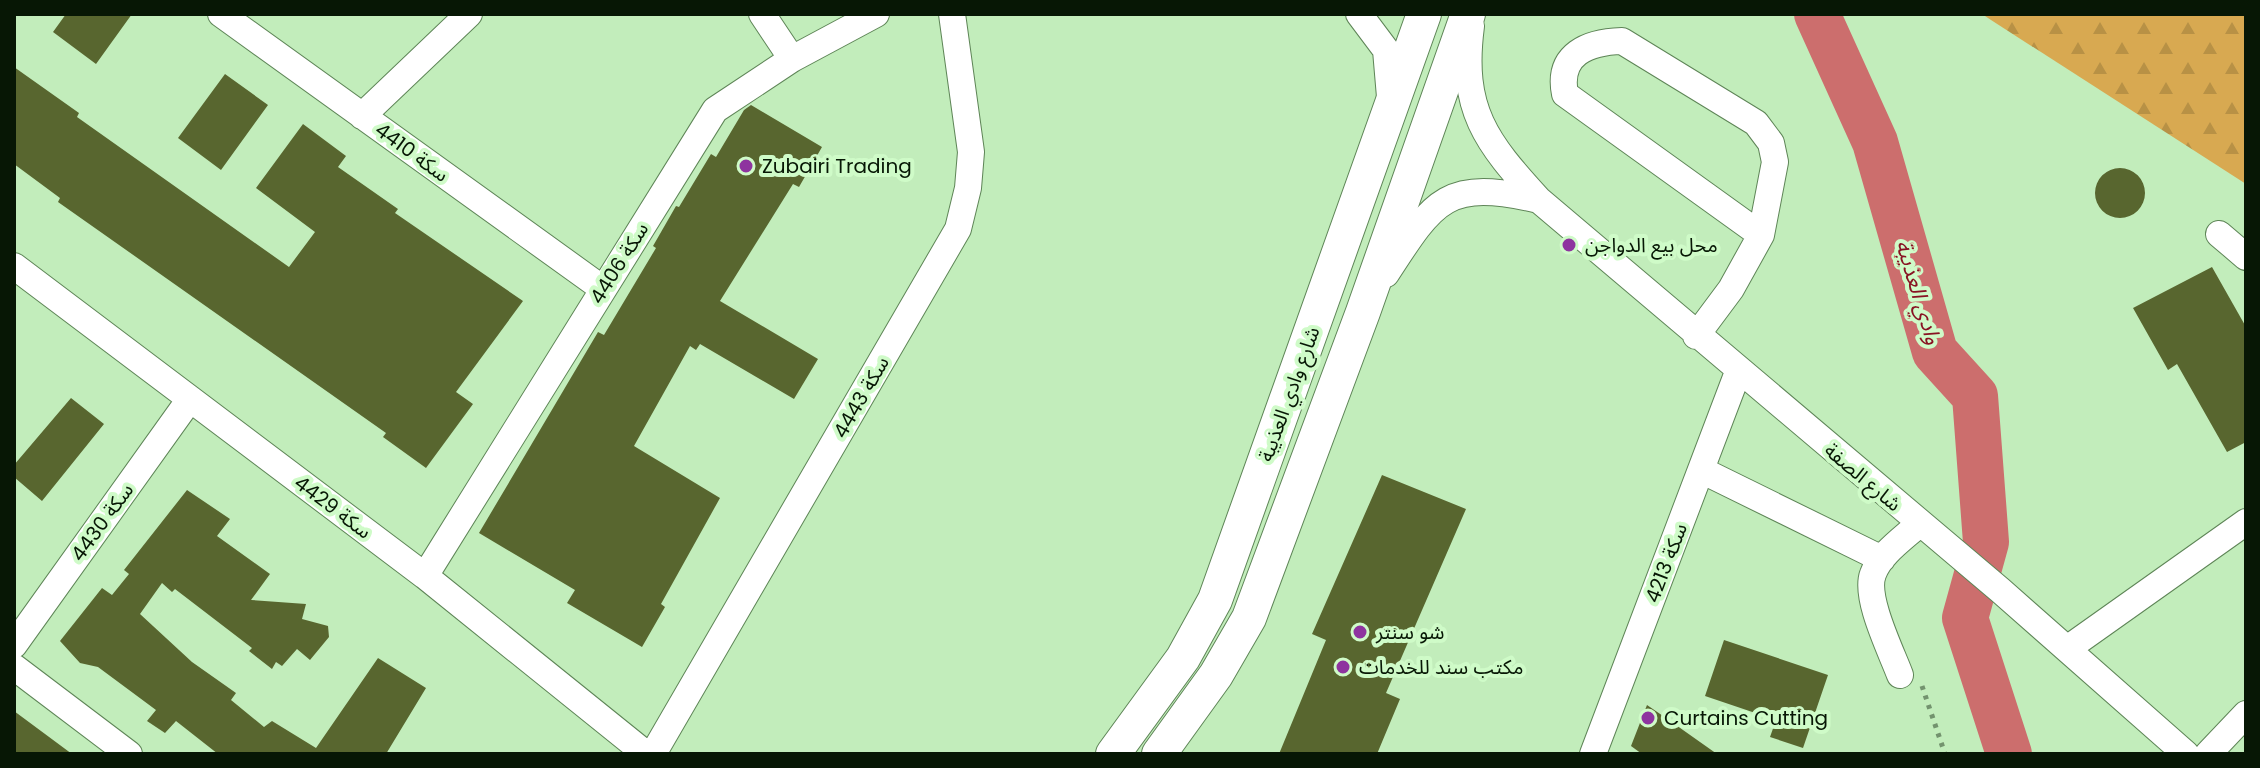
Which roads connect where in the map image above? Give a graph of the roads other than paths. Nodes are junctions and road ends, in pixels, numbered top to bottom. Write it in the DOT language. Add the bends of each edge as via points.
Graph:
graph roads {
  1 [pos="221,14"];
  2 [pos="469,14"];
  3 [pos="762,14"];
  4 [pos="876,14"];
  5 [pos="952,14"];
  6 [pos="1359,14"];
  7 [pos="1424,14"];
  8 [pos="1470,14"];
  9 [pos="792,59"];
  10 [pos="1391,112"];
  11 [pos="362,116"];
  12 [pos="1539,200"];
  13 [pos="2219,234"];
  14 [pos="1761,235"];
  15 [pos="2246,257"];
  16 [pos="14,266"];
  17 [pos="603,289"];
  18 [pos="1363,312"];
  19 [pos="1696,336"];
  20 [pos="1738,372"];
  21 [pos="190,399"];
  22 [pos="1701,470"];
  23 [pos="2246,522"];
  24 [pos="1919,524"];
  25 [pos="1882,559"];
  26 [pos="425,576"];
  27 [pos="14,645"];
  28 [pos="2067,649"];
  29 [pos="14,667"];
  30 [pos="1900,675"];
  31 [pos="2246,714"];
  32 [pos="129,754"];
  33 [pos="646,754"];
  34 [pos="653,754"];
  35 [pos="1113,754"];
  36 [pos="1159,754"];
  37 [pos="1593,754"];
  38 [pos="2186,754"];
  39 [pos="2208,754"];
  1 -- 11 [label="street, سكة 4410"];
  2 -- 11 [label="street"];
  3 -- 9 [label="street"];
  4 -- 9 [label="street, سكة 4406"];
  5 -- 34 [label="street, سكة 4443" via="971,152 958,229"];
  6 -- 10 [label="street" via="1386,50"];
  7 -- 10 [label="main road, شارع وادي العذيبة"];
  8 -- 12 [label="street, شارع الصفة" via="1470,82 1477,118 1494,151"];
  8 -- 18 [label="main road, شارع وادي العذيبة"];
  9 -- 17 [label="street, سكة 4406" via="715,110"];
  10 -- 35 [label="main road, شارع وادي العذيبة" via="1215,600 1183,658"];
  11 -- 17 [label="street, سكة 4410"];
  12 -- 18 [label="street" via="1476,190 1451,196 1406,244"];
  12 -- 19 [label="street, شارع الصفة"];
  13 -- 15 [label="street"];
  14 -- 14 [label="street" via="1775,162 1771,143 1756,123 1622,41 1597,41 1576,53 1562,79 1565,94"];
  14 -- 19 [label="street"];
  16 -- 21 [label="street, سكة 4429"];
  17 -- 26 [label="street, سكة 4406"];
  18 -- 36 [label="main road, شارع وادي العذيبة" via="1249,618"];
  19 -- 20 [label="street, شارع الصفة"];
  20 -- 22 [label="street, سكة 4213"];
  20 -- 24 [label="street, شارع الصفة"];
  21 -- 26 [label="street, سكة 4429"];
  21 -- 27 [label="street, سكة 4430"];
  22 -- 25 [label="street"];
  22 -- 37 [label="street, سكة 4213"];
  23 -- 28 [label="street"];
  24 -- 25 [label="street"];
  24 -- 28 [label="street, شارع الصفة"];
  25 -- 30 [label="street" via="1872,575 1870,593"];
  26 -- 33 [label="street, سكة 4429"];
  28 -- 38 [label="street, شارع الصفة"];
  29 -- 32 [label="street"];
  31 -- 39 [label="street"];
}
